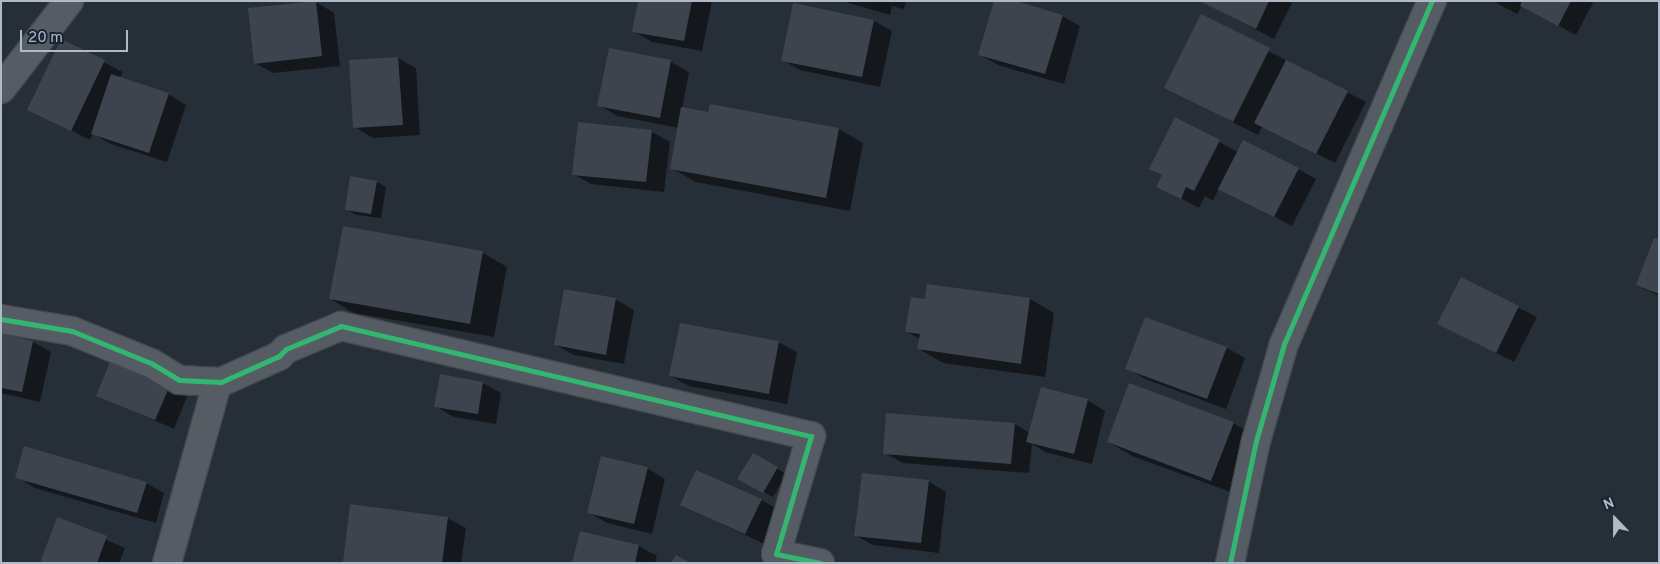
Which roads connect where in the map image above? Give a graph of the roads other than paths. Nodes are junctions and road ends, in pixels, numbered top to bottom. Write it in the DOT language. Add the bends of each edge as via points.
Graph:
graph roads {
  1 [pos="69,1"];
  2 [pos="1432,1"];
  3 [pos="1,89"];
  4 [pos="1,319"];
  5 [pos="222,382"];
  6 [pos="166,563"];
  7 [pos="820,563"];
  8 [pos="1230,563"];
  1 -- 3 [label="street"];
  2 -- 8 [label="street" via="1284,344 1256,441"];
  4 -- 5 [label="street" via="72,331 150,363 179,380"];
  5 -- 6 [label="street" via="216,388"];
  5 -- 7 [label="street" via="279,356 286,349 341,326 811,436 776,554"];
}
